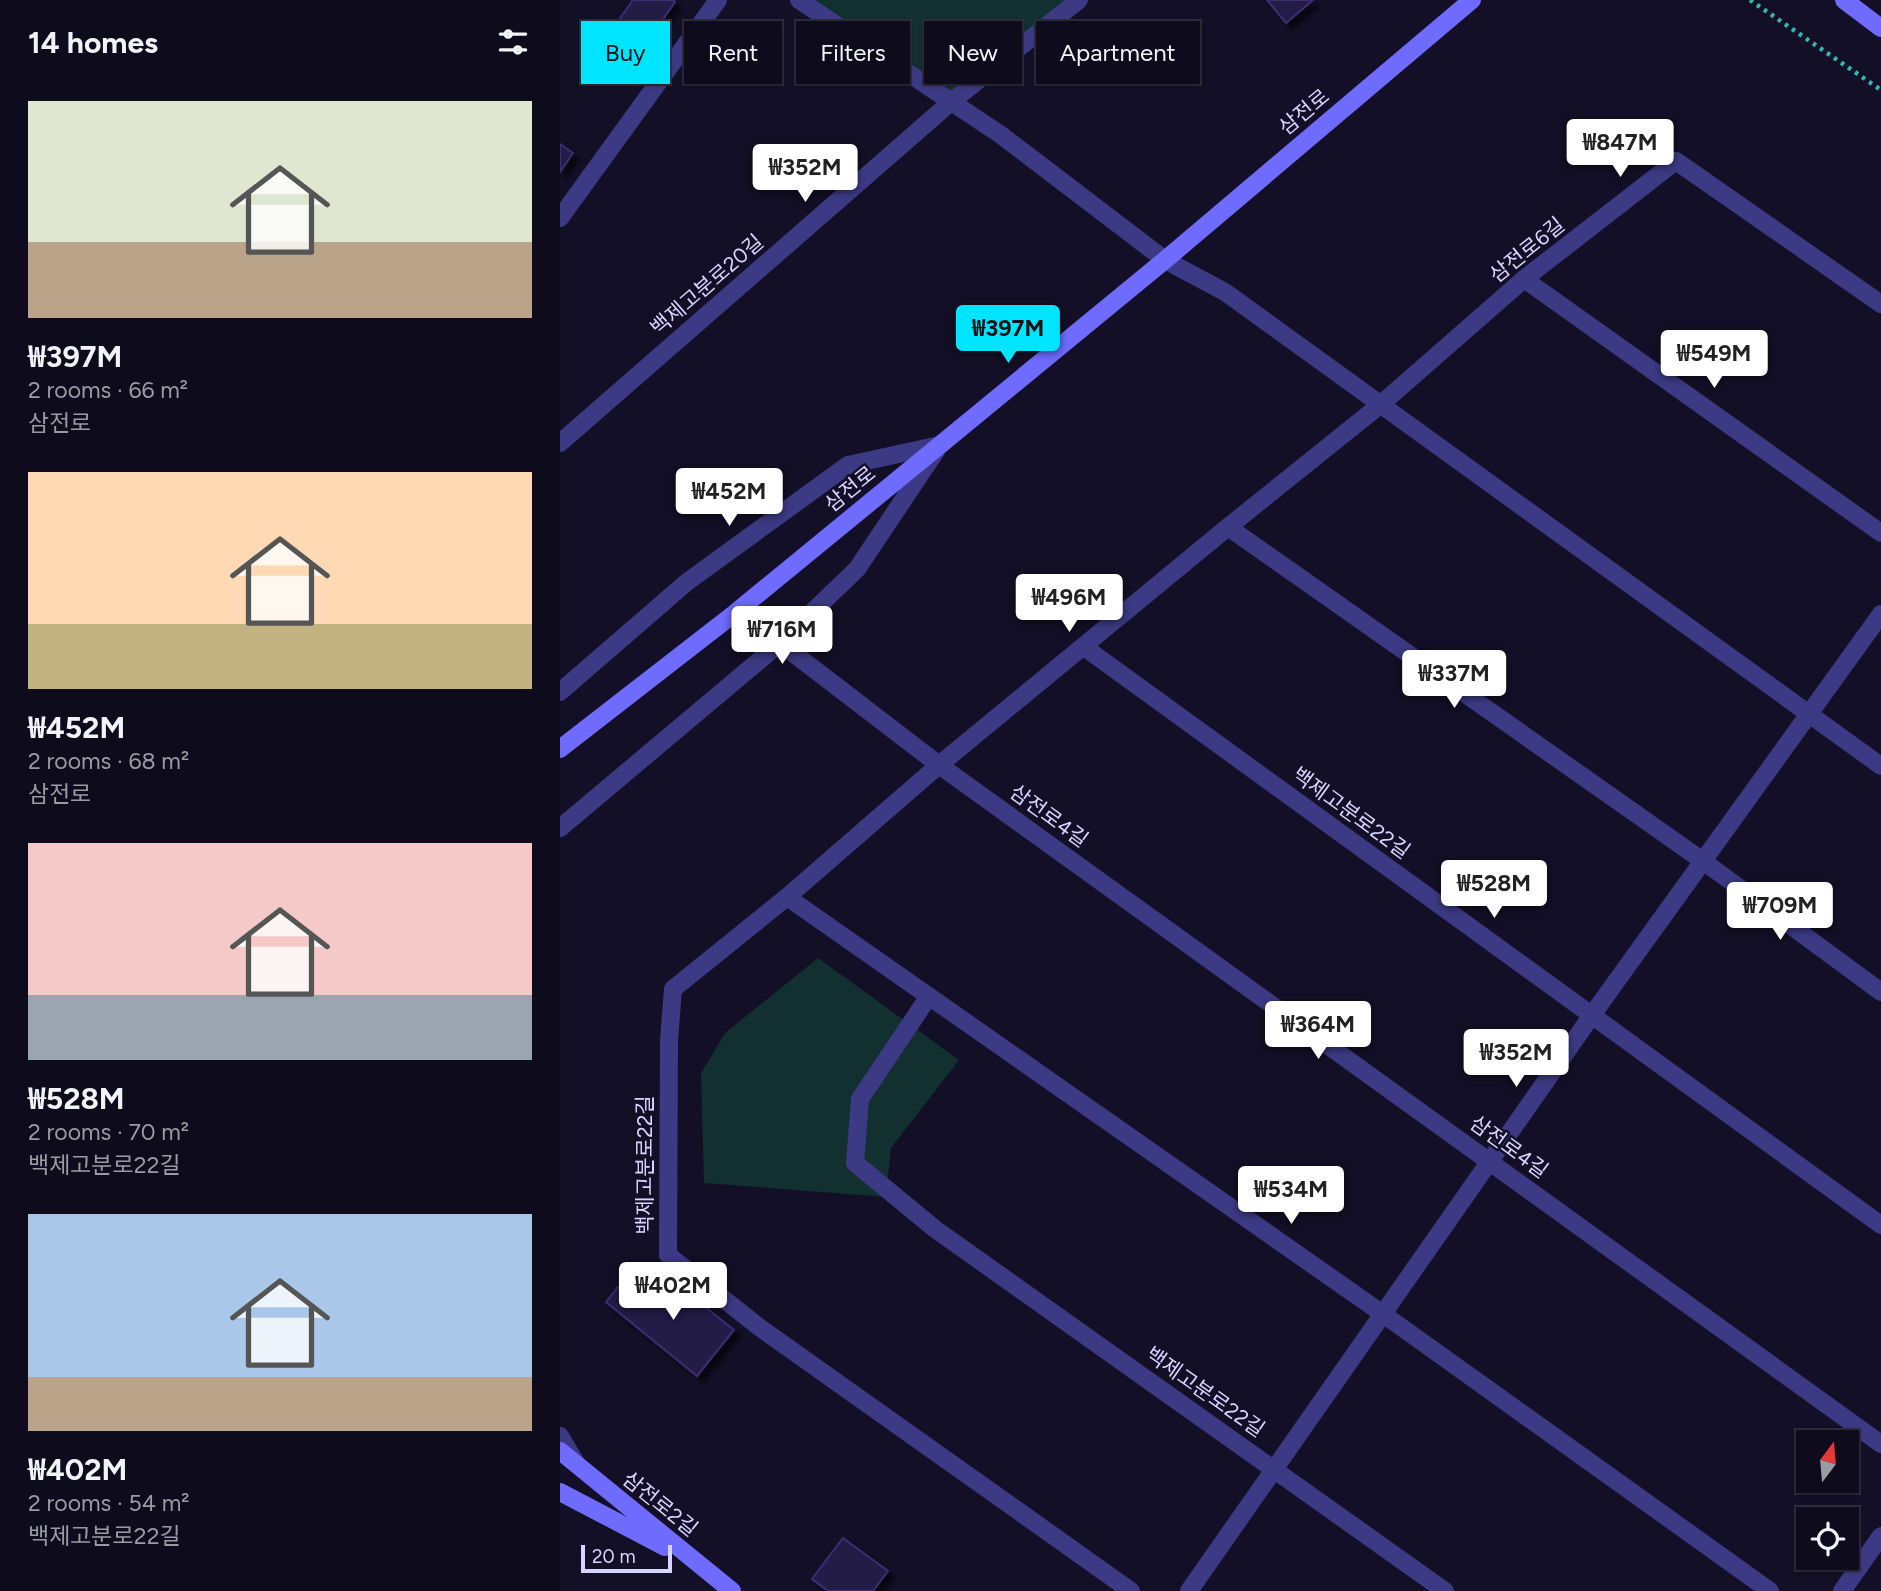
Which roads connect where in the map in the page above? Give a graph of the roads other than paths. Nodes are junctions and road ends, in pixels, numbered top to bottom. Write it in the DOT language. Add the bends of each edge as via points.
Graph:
graph roads {
  1 [pos="718,0"];
  2 [pos="799,0"];
  3 [pos="1079,0"];
  4 [pos="1472,0"];
  5 [pos="1843,0"];
  6 [pos="1881,28"];
  7 [pos="951,102"];
  8 [pos="560,218"];
  9 [pos="1166,260"];
  10 [pos="1524,279"];
  11 [pos="1881,304"];
  12 [pos="1380,405"];
  13 [pos="560,443"];
  14 [pos="940,445"];
  15 [pos="1228,527"];
  16 [pos="1881,533"];
  17 [pos="1881,614"];
  18 [pos="780,643"];
  19 [pos="1084,647"];
  20 [pos="560,692"];
  21 [pos="1809,714"];
  22 [pos="560,749"];
  23 [pos="939,765"];
  24 [pos="1881,766"];
  25 [pos="560,828"];
  26 [pos="1703,861"];
  27 [pos="787,897"];
  28 [pos="1881,992"];
  29 [pos="929,996"];
  30 [pos="1592,1015"];
  31 [pos="1490,1161"];
  32 [pos="1881,1225"];
  33 [pos="1384,1314"];
  34 [pos="560,1436"];
  35 [pos="1881,1444"];
  36 [pos="560,1451"];
  37 [pos="578,1466"];
  38 [pos="1276,1469"];
  39 [pos="560,1492"];
  40 [pos="1881,1536"];
  41 [pos="698,1564"];
  42 [pos="732,1591"];
  43 [pos="1131,1591"];
  44 [pos="1189,1591"];
  45 [pos="1445,1591"];
  46 [pos="1770,1591"];
  47 [pos="1842,1591"];
  1 -- 8 [label="street"];
  2 -- 7 [label="street"];
  3 -- 7 [label="street, 백제고분로20길"];
  4 -- 9 [label="main road, 삼전로"];
  5 -- 6 [label="main road"];
  7 -- 9 [label="street"];
  7 -- 13 [label="street, 백제고분로20길"];
  9 -- 12 [label="street" via="1225,292"];
  9 -- 14 [label="main road, 삼전로"];
  10 -- 11 [label="street, 삼전로6길" via="1675,161"];
  10 -- 12 [label="street, 삼전로6길"];
  10 -- 16 [label="street"];
  12 -- 15 [label="street"];
  12 -- 21 [label="street"];
  14 -- 18 [label="street" via="857,569"];
  14 -- 20 [label="street" via="848,465 687,582"];
  14 -- 22 [label="main road, 삼전로"];
  15 -- 19 [label="street"];
  15 -- 26 [label="street"];
  17 -- 21 [label="street"];
  18 -- 23 [label="street, 삼전로4길"];
  18 -- 25 [label="street"];
  19 -- 23 [label="street"];
  19 -- 30 [label="street, 백제고분로22길"];
  21 -- 24 [label="street"];
  21 -- 26 [label="street"];
  23 -- 27 [label="street"];
  23 -- 31 [label="street, 삼전로4길"];
  26 -- 28 [label="street"];
  26 -- 30 [label="street"];
  27 -- 29 [label="street"];
  27 -- 43 [label="street, 백제고분로22길" via="673,989 668,1255 759,1327"];
  29 -- 33 [label="street"];
  29 -- 38 [label="street, 백제고분로22길" via="860,1100 855,1163 935,1229"];
  30 -- 31 [label="street"];
  30 -- 32 [label="street, 백제고분로22길"];
  31 -- 33 [label="street"];
  31 -- 35 [label="street, 삼전로4길"];
  33 -- 38 [label="street"];
  33 -- 46 [label="street"];
  34 -- 37 [label="street"];
  36 -- 37 [label="main road, 삼전로2길"];
  37 -- 41 [label="main road, 삼전로2길"];
  38 -- 44 [label="street"];
  38 -- 45 [label="street, 백제고분로22길"];
  39 -- 41 [label="main road"];
  40 -- 47 [label="street"];
  41 -- 42 [label="main road, 삼전로2길"];
}
